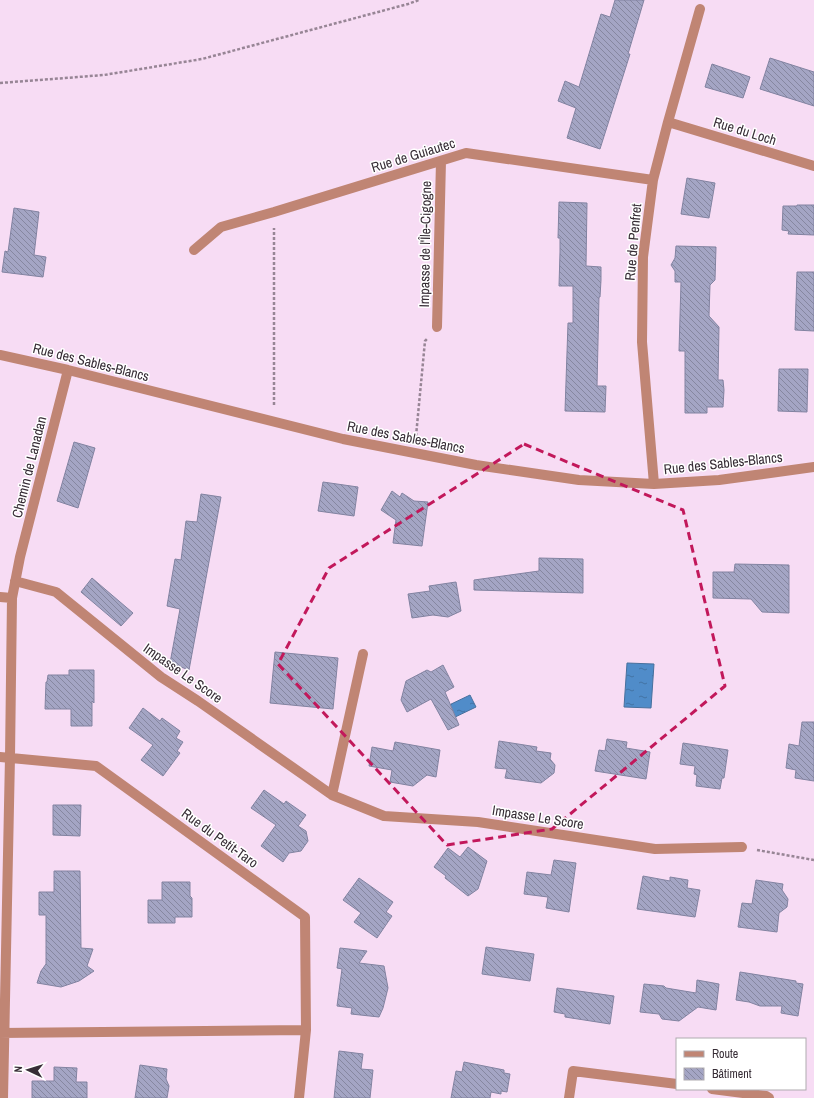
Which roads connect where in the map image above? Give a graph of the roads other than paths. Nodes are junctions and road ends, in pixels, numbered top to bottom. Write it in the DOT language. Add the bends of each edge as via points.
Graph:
graph roads {
  1 [pos="700,9"];
  2 [pos="668,122"];
  3 [pos="441,161"];
  4 [pos="814,166"];
  5 [pos="653,180"];
  6 [pos="194,250"];
  7 [pos="437,327"];
  8 [pos="0,355"];
  9 [pos="68,370"];
  10 [pos="814,467"];
  11 [pos="654,484"];
  12 [pos="15,581"];
  13 [pos="0,597"];
  14 [pos="12,598"];
  15 [pos="363,654"];
  16 [pos="5,757"];
  17 [pos="332,795"];
  18 [pos="741,847"];
  19 [pos="306,1030"];
  20 [pos="2,1033"];
  21 [pos="676,1084"];
  22 [pos="720,1090"];
  23 [pos="3,1098"];
  24 [pos="299,1098"];
  25 [pos="569,1098"];
  26 [pos="769,1098"];
  1 -- 2 [label="street, Rue de Penfret"];
  2 -- 4 [label="street, Rue du Loch"];
  2 -- 5 [label="street, Rue de Penfret"];
  3 -- 5 [label="street, Rue de Guiautec" via="466,153"];
  3 -- 6 [label="street, Rue de Guiautec" via="221,227"];
  3 -- 7 [label="street, Impasse de l'Île-Cigogne"];
  5 -- 11 [label="street, Rue de Penfret" via="643,257 642,342"];
  8 -- 9 [label="street, Rue des Sables-Blancs"];
  9 -- 11 [label="street, Rue des Sables-Blancs" via="343,439 414,453 579,480"];
  9 -- 12 [label="street, Chemin de Lanadan"];
  10 -- 11 [label="street, Rue des Sables-Blancs" via="719,480"];
  12 -- 14 [label="street, Chemin de Lanadan"];
  12 -- 17 [label="street, Impasse Le Score" via="56,592 161,677"];
  13 -- 14 [label="street"];
  14 -- 16 [label="street, Chemin de Lanadan"];
  15 -- 17 [label="street"];
  16 -- 19 [label="street, Rue du Petit-Taro" via="96,766 304,917"];
  16 -- 20 [label="street, Chemin de Lanadan"];
  17 -- 18 [label="street, Impasse Le Score" via="384,816 478,822 655,849"];
  19 -- 20 [label="street"];
  19 -- 24 [label="street, Rue du Petit-Taro"];
  20 -- 23 [label="street, Chemin de Lanadan"];
  21 -- 25 [label="street" via="573,1071"];
  22 -- 26 [label="street"];
}
